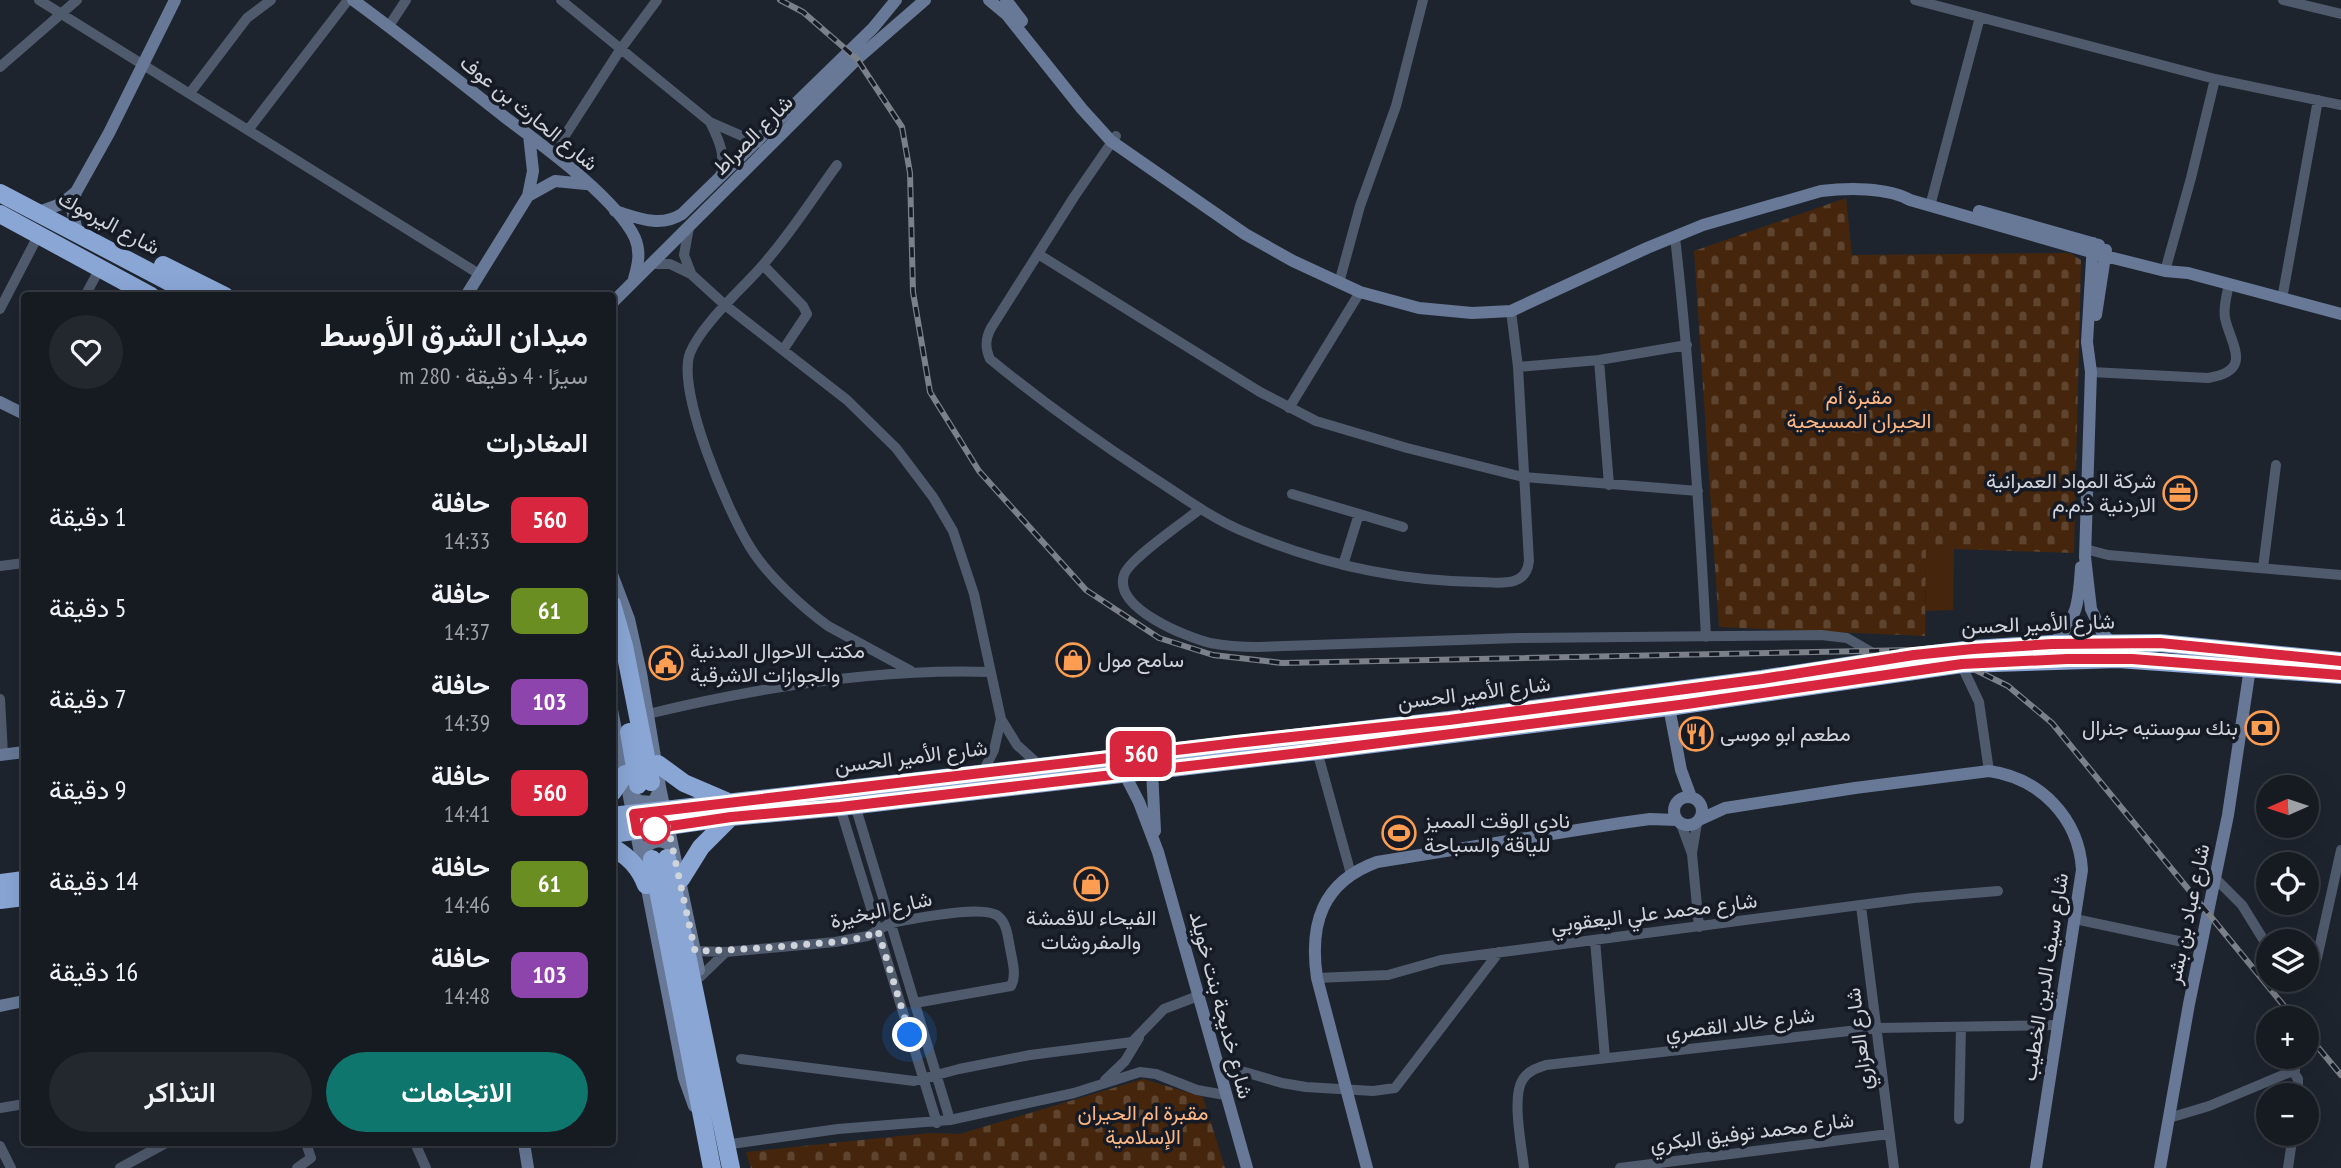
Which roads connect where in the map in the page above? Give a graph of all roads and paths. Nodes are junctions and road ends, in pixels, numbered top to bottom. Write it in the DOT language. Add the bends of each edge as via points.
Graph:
graph roads {
  1 [pos="39,0"];
  2 [pos="78,0"];
  3 [pos="176,0"];
  4 [pos="271,0"];
  5 [pos="348,0"];
  6 [pos="353,0"];
  7 [pos="406,0"];
  8 [pos="561,0"];
  9 [pos="657,0"];
  10 [pos="896,0"];
  11 [pos="925,0"];
  12 [pos="989,0"];
  13 [pos="1006,0"];
  14 [pos="1423,0"];
  15 [pos="1915,0"];
  16 [pos="2288,1"];
  17 [pos="63,13"];
  18 [pos="2341,14"];
  19 [pos="1980,17"];
  20 [pos="389,26"];
  21 [pos="620,50"];
  22 [pos="144,64"];
  23 [pos="0,67"];
  24 [pos="2214,79"];
  25 [pos="190,93"];
  26 [pos="2318,100"];
  27 [pos="2341,106"];
  28 [pos="710,122"];
  29 [pos="248,130"];
  30 [pos="529,135"];
  31 [pos="1114,138"];
  32 [pos="758,143"];
  33 [pos="553,153"];
  34 [pos="837,165"];
  35 [pos="720,178"];
  36 [pos="588,185"];
  37 [pos="0,192"];
  38 [pos="76,192"];
  39 [pos="528,196"];
  40 [pos="1931,202"];
  41 [pos="615,211"];
  42 [pos="39,212"];
  43 [pos="0,214"];
  44 [pos="690,225"];
  45 [pos="77,232"];
  46 [pos="39,234"];
  47 [pos="1675,237"];
  48 [pos="108,248"];
  49 [pos="2092,248"];
  50 [pos="2106,251"];
  51 [pos="1038,254"];
  52 [pos="650,264"];
  53 [pos="762,265"];
  54 [pos="2166,267"];
  55 [pos="100,268"];
  56 [pos="479,274"];
  57 [pos="691,274"];
  58 [pos="633,282"];
  59 [pos="1339,283"];
  60 [pos="2229,284"];
  61 [pos="87,292"];
  62 [pos="142,292"];
  63 [pos="189,292"];
  64 [pos="217,292"];
  65 [pos="468,292"];
  66 [pos="1360,292"];
  67 [pos="616,299"];
  68 [pos="2283,299"];
  69 [pos="725,305"];
  70 [pos="0,309"];
  71 [pos="1511,311"];
  72 [pos="2341,314"];
  73 [pos="1687,345"];
  74 [pos="783,349"];
  75 [pos="2090,357"];
  76 [pos="1599,360"];
  77 [pos="1518,367"];
  78 [pos="2091,372"];
  79 [pos="0,402"];
  80 [pos="1289,408"];
  81 [pos="21,409"];
  82 [pos="2276,465"];
  83 [pos="1523,477"];
  84 [pos="1609,485"];
  85 [pos="1698,491"];
  86 [pos="1292,494"];
  87 [pos="1200,509"];
  88 [pos="1359,514"];
  89 [pos="1403,527"];
  90 [pos="2085,553"];
  91 [pos="21,563"];
  92 [pos="1343,565"];
  93 [pos="0,566"];
  94 [pos="2263,568"];
  95 [pos="2341,575"];
  96 [pos="616,580"];
  97 [pos="616,618"];
  98 [pos="1706,637"];
  99 [pos="2111,643"];
  100 [pos="2052,644"];
  101 [pos="1957,658"];
  102 [pos="1885,660"];
  103 [pos="2341,661"];
  104 [pos="616,667"];
  105 [pos="2250,668"];
  106 [pos="911,671"];
  107 [pos="990,672"];
  108 [pos="2341,675"];
  109 [pos="0,699"];
  110 [pos="1669,707"];
  111 [pos="648,714"];
  112 [pos="1001,719"];
  113 [pos="616,725"];
  114 [pos="1317,751"];
  115 [pos="21,752"];
  116 [pos="1,755"];
  117 [pos="657,764"];
  118 [pos="1039,765"];
  119 [pos="1681,769"];
  120 [pos="1152,770"];
  121 [pos="983,772"];
  122 [pos="1989,772"];
  123 [pos="1124,773"];
  124 [pos="636,786"];
  125 [pos="1696,800"];
  126 [pos="1677,803"];
  127 [pos="847,806"];
  128 [pos="1725,808"];
  129 [pos="730,810"];
  130 [pos="616,817"];
  131 [pos="666,818"];
  132 [pos="1650,819"];
  133 [pos="1699,821"];
  134 [pos="636,822"];
  135 [pos="1679,822"];
  136 [pos="616,832"];
  137 [pos="616,849"];
  138 [pos="2341,850"];
  139 [pos="1158,852"];
  140 [pos="1692,854"];
  141 [pos="658,855"];
  142 [pos="1351,874"];
  143 [pos="2215,878"];
  144 [pos="21,880"];
  145 [pos="681,880"];
  146 [pos="0,883"];
  147 [pos="646,885"];
  148 [pos="1998,891"];
  149 [pos="21,897"];
  150 [pos="0,900"];
  151 [pos="1861,906"];
  152 [pos="2075,919"];
  153 [pos="890,925"];
  154 [pos="1699,926"];
  155 [pos="2257,929"];
  156 [pos="878,931"];
  157 [pos="1595,940"];
  158 [pos="2202,946"];
  159 [pos="2319,949"];
  160 [pos="695,951"];
  161 [pos="726,952"];
  162 [pos="1499,952"];
  163 [pos="700,977"];
  164 [pos="1317,978"];
  165 [pos="1198,996"];
  166 [pos="21,1002"];
  167 [pos="915,1003"];
  168 [pos="0,1006"];
  169 [pos="2057,1025"];
  170 [pos="1961,1027"];
  171 [pos="1876,1028"];
  172 [pos="1141,1034"];
  173 [pos="1605,1058"];
  174 [pos="741,1059"];
  175 [pos="1217,1064"];
  176 [pos="2295,1070"];
  177 [pos="937,1074"];
  178 [pos="924,1079"];
  179 [pos="2298,1083"];
  180 [pos="1101,1084"];
  181 [pos="1347,1089"];
  182 [pos="1225,1096"];
  183 [pos="21,1104"];
  184 [pos="0,1108"];
  185 [pos="2169,1118"];
  186 [pos="1959,1119"];
  187 [pos="950,1120"];
  188 [pos="937,1123"];
  189 [pos="1889,1135"];
  190 [pos="714,1136"];
  191 [pos="0,1146"];
  192 [pos="160,1146"];
  193 [pos="307,1146"];
  194 [pos="416,1146"];
  195 [pos="524,1146"];
  196 [pos="2291,1146"];
  197 [pos="1640,1167"];
  198 [pos="10,1168"];
  199 [pos="120,1168"];
  200 [pos="296,1168"];
  201 [pos="426,1168"];
  202 [pos="528,1168"];
  203 [pos="702,1168"];
  204 [pos="712,1168"];
  205 [pos="731,1168"];
  206 [pos="1247,1168"];
  207 [pos="1367,1168"];
  208 [pos="1524,1168"];
  209 [pos="1620,1168"];
  210 [pos="1894,1168"];
  211 [pos="2036,1168"];
  212 [pos="2160,1168"];
  213 [pos="2288,1168"];
  1 -- 17 [label="street"];
  2 -- 17 [label="street"];
  3 -- 22 [label="street"];
  4 -- 25 [label="street" via="247,19"];
  5 -- 29 [label="street"];
  6 -- 20 [label="street, شارع الحارث بن عوف"];
  7 -- 20 [label="street"];
  8 -- 21 [label="street"];
  9 -- 21 [label="street"];
  10 -- 32 [label="street, شارع الصراط"];
  11 -- 44 [label="street, شارع الصراط" via="857,59"];
  12 -- 31 [label="street" via="1007,15 1082,109"];
  13 -- 31 [label="street"];
  14 -- 59 [label="street" via="1396,106 1360,206"];
  15 -- 19 [label="street"];
  16 -- 18 [label="street"];
  17 -- 22 [label="street"];
  17 -- 23 [label="street"];
  19 -- 24 [label="street"];
  19 -- 40 [label="street"];
  20 -- 30 [label="street, شارع الحارث بن عوف"];
  21 -- 28 [label="street"];
  21 -- 33 [label="street"];
  22 -- 25 [label="street"];
  22 -- 38 [label="street"];
  24 -- 26 [label="street"];
  24 -- 54 [label="street"];
  25 -- 29 [label="street"];
  26 -- 27 [label="street"];
  26 -- 68 [label="street"];
  28 -- 32 [label="street"];
  28 -- 35 [label="street" via="723,155"];
  29 -- 56 [label="street"];
  30 -- 33 [label="street, شارع الحارث بن عوف"];
  30 -- 39 [label="street" via="533,171"];
  31 -- 51 [label="street"];
  31 -- 59 [label="street" via="1245,234"];
  32 -- 35 [label="street, شارع الصراط"];
  33 -- 36 [label="street, شارع الحارث بن عوف"];
  34 -- 53 [label="street"];
  35 -- 41 [label="street, شارع الصراط" via="674,219 657,222"];
  36 -- 39 [label="street" via="555,181"];
  36 -- 41 [label="street, شارع الحارث بن عوف"];
  37 -- 42 [label="highway, شارع اليرموك"];
  38 -- 42 [label="street"];
  38 -- 45 [label="street" via="72,209"];
  39 -- 56 [label="street"];
  40 -- 47 [label="street" via="1859,189 1821,191"];
  40 -- 49 [label="street"];
  41 -- 58 [label="street, شارع الحارث بن عوف" via="637,245"];
  42 -- 45 [label="highway, شارع اليرموك"];
  43 -- 46 [label="highway, شارع اليرموك"];
  44 -- 52 [label="street, شارع الصراط"];
  44 -- 57 [label="street" via="684,255"];
  45 -- 48 [label="highway, شارع اليرموك"];
  46 -- 55 [label="highway, شارع اليرموك"];
  46 -- 70 [label="street"];
  47 -- 71 [label="street"];
  47 -- 73 [label="street"];
  48 -- 63 [label="highway, شارع اليرموك"];
  48 -- 64 [label="highway" via="148,258"];
  49 -- 50 [label="street"];
  49 -- 75 [label="street"];
  50 -- 54 [label="street"];
  50 -- 75 [label="street"];
  51 -- 80 [label="street"];
  51 -- 87 [label="street" via="987,337 990,359 1077,428"];
  52 -- 57 [label="street" via="670,264"];
  52 -- 58 [label="street, شارع الصراط"];
  53 -- 69 [label="street"];
  53 -- 74 [label="street" via="807,314"];
  54 -- 60 [label="street"];
  55 -- 61 [label="street"];
  55 -- 62 [label="highway, شارع اليرموك"];
  56 -- 65 [label="street"];
  57 -- 69 [label="street"];
  58 -- 67 [label="street, شارع الصراط"];
  59 -- 66 [label="street"];
  60 -- 68 [label="street"];
  60 -- 78 [label="street" via="2225,315 2236,358 2225,374 2208,378"];
  66 -- 71 [label="street" via="1419,308"];
  66 -- 80 [label="street"];
  68 -- 72 [label="street"];
  69 -- 74 [label="street"];
  69 -- 106 [label="street" via="687,362 707,452 738,525 766,567 816,618"];
  71 -- 77 [label="street"];
  73 -- 76 [label="street"];
  73 -- 85 [label="street"];
  74 -- 107 [label="street" via="873,425 933,497 965,562"];
  75 -- 78 [label="street"];
  76 -- 77 [label="street"];
  76 -- 84 [label="street"];
  77 -- 83 [label="street"];
  78 -- 90 [label="street"];
  79 -- 81 [label="street"];
  80 -- 83 [label="street" via="1316,421 1407,448"];
  82 -- 94 [label="street"];
  83 -- 84 [label="street"];
  83 -- 92 [label="street" via="1529,562 1528,571 1518,580 1431,581"];
  84 -- 85 [label="street"];
  85 -- 98 [label="street"];
  86 -- 88 [label="street"];
  87 -- 92 [label="street" via="1240,530"];
  87 -- 98 [label="street" via="1138,557 1122,583 1127,597 1149,615 1207,642 1258,648"];
  88 -- 89 [label="street"];
  88 -- 92 [label="street"];
  90 -- 94 [label="street"];
  90 -- 99 [label="street" via="2091,609"];
  90 -- 100 [label="street" via="2073,619"];
  91 -- 93 [label="street"];
  94 -- 95 [label="street"];
  96 -- 111 [label="street" via="629,619"];
  97 -- 124 [label="highway" via="624,646"];
  98 -- 102 [label="street" via="1838,636"];
  99 -- 100 [label="highway, شارع الأمير الحسن"];
  99 -- 103 [label="highway, شارع الأمير الحسن" via="2160,643"];
  100 -- 101 [label="highway, شارع الأمير الحسن"];
  101 -- 102 [label="highway, شارع الأمير الحسن"];
  101 -- 105 [label="highway, شارع الأمير الحسن" via="2118,659"];
  101 -- 110 [label="highway, شارع الأمير الحسن"];
  101 -- 122 [label="street" via="1979,702"];
  102 -- 118 [label="highway, شارع الأمير الحسن" via="1449,720"];
  104 -- 124 [label="highway"];
  105 -- 108 [label="highway, شارع الأمير الحسن"];
  105 -- 143 [label="street, شارع عباد بن بشر"];
  106 -- 107 [label="street"];
  106 -- 111 [label="street" via="729,696"];
  107 -- 112 [label="street"];
  109 -- 116 [label="street"];
  110 -- 114 [label="highway, شارع الأمير الحسن"];
  110 -- 119 [label="street"];
  111 -- 117 [label="street"];
  112 -- 118 [label="street" via="1017,746"];
  112 -- 121 [label="street"];
  113 -- 124 [label="street"];
  114 -- 120 [label="highway, شارع الأمير الحسن"];
  114 -- 142 [label="street"];
  115 -- 116 [label="street"];
  117 -- 124 [label="street"];
  117 -- 129 [label="highway"];
  118 -- 121 [label="highway, شارع الأمير الحسن"];
  119 -- 125 [label="street"];
  119 -- 126 [label="street"];
  120 -- 123 [label="highway, شارع الأمير الحسن"];
  120 -- 139 [label="street, شارع خديجة بنت خويلد"];
  121 -- 129 [label="highway, شارع الأمير الحسن"];
  122 -- 128 [label="street, شارع سيف الدين الخطيب"];
  122 -- 152 [label="street, شارع سيف الدين الخطيب" via="2035,787 2058,808 2075,833 2082,870"];
  123 -- 127 [label="highway, شارع الأمير الحسن"];
  123 -- 139 [label="street, شارع خديجة بنت خويلد"];
  124 -- 131 [label="street"];
  124 -- 134 [label="street"];
  125 -- 126 [label="street" via="1684,798"];
  125 -- 128 [label="street, شارع سيف الدين الخطيب"];
  125 -- 133 [label="street" via="1703,811"];
  126 -- 132 [label="street"];
  126 -- 135 [label="street" via="1674,813"];
  127 -- 129 [label="highway, شارع الأمير الحسن"];
  127 -- 153 [label="street"];
  127 -- 156 [label="street"];
  128 -- 133 [label="street, شارع سيف الدين الخطيب"];
  129 -- 131 [label="highway, شارع الأمير الحسن"];
  129 -- 145 [label="highway"];
  130 -- 134 [label="highway, شارع الأمير الحسن"];
  131 -- 134 [label="highway, شارع الأمير الحسن"];
  131 -- 141 [label="street"];
  132 -- 135 [label="street"];
  132 -- 142 [label="street" via="1377,862"];
  133 -- 135 [label="street" via="1689,826"];
  133 -- 140 [label="street"];
  134 -- 136 [label="highway, شارع الأمير الحسن"];
  134 -- 141 [label="street"];
  135 -- 140 [label="street"];
  137 -- 147 [label="highway" via="640,869"];
  138 -- 159 [label="street"];
  139 -- 165 [label="street, شارع خديجة بنت خويلد"];
  140 -- 154 [label="street"];
  141 -- 145 [label="street"];
  141 -- 147 [label="street"];
  141 -- 190 [label="highway"];
  142 -- 164 [label="street" via="1320,913 1314,959"];
  143 -- 155 [label="street" via="2242,905"];
  143 -- 158 [label="street, شارع عباد بن بشر"];
  144 -- 146 [label="highway"];
  145 -- 160 [label="street"];
  147 -- 190 [label="street" via="684,1078"];
  148 -- 151 [label="street, شارع محمد علي اليعقوبي"];
  149 -- 150 [label="highway"];
  151 -- 154 [label="street, شارع محمد علي اليعقوبي"];
  151 -- 171 [label="street, شارع العزاري"];
  152 -- 158 [label="street"];
  152 -- 169 [label="street, شارع سيف الدين الخطيب"];
  153 -- 156 [label="street, شارع البخيرة"];
  153 -- 167 [label="street"];
  153 -- 167 [label="street, شارع البخيرة" via="973,911 993,913 1006,928 1014,972 1011,986"];
  154 -- 157 [label="street, شارع محمد علي اليعقوبي"];
  156 -- 161 [label="street, شارع البخيرة" via="835,942"];
  156 -- 178 [label="street"];
  157 -- 162 [label="street, شارع محمد علي اليعقوبي"];
  157 -- 173 [label="street"];
  158 -- 185 [label="street, شارع عباد بن بشر"];
  160 -- 161 [label="street, شارع البخيرة"];
  160 -- 163 [label="street"];
  161 -- 163 [label="street"];
  162 -- 164 [label="street, شارع محمد علي اليعقوبي" via="1441,960 1388,975"];
  162 -- 181 [label="street" via="1395,1088"];
  163 -- 190 [label="street" via="723,1097"];
  164 -- 181 [label="street"];
  165 -- 172 [label="street" via="1164,1009"];
  165 -- 175 [label="street, شارع خديجة بنت خويلد"];
  166 -- 168 [label="street"];
  167 -- 177 [label="street"];
  169 -- 170 [label="street, شارع خالد القصري"];
  169 -- 211 [label="street, شارع سيف الدين الخطيب"];
  170 -- 171 [label="street, شارع خالد القصري"];
  170 -- 186 [label="street"];
  171 -- 173 [label="street, شارع خالد القصري"];
  171 -- 189 [label="street, شارع العزاري"];
  172 -- 177 [label="street" via="1128,1042"];
  172 -- 180 [label="street" via="1125,1060"];
  173 -- 208 [label="street, شارع خالد القصري" via="1555,1062 1524,1077 1518,1108"];
  174 -- 178 [label="street"];
  175 -- 181 [label="street" via="1297,1086"];
  175 -- 182 [label="street, شارع خديجة بنت خويلد"];
  176 -- 179 [label="street"];
  176 -- 185 [label="street" via="2209,1107"];
  177 -- 178 [label="street"];
  177 -- 187 [label="street"];
  178 -- 188 [label="street"];
  180 -- 182 [label="street" via="1145,1072"];
  180 -- 187 [label="street"];
  181 -- 207 [label="street"];
  182 -- 206 [label="street, شارع خديجة بنت خويلد"];
  183 -- 184 [label="street"];
  185 -- 212 [label="street, شارع عباد بن بشر"];
  187 -- 188 [label="street"];
  188 -- 190 [label="street"];
  189 -- 197 [label="street, شارع محمد توفيق البكري"];
  189 -- 210 [label="street, شارع العزاري"];
  190 -- 203 [label="highway"];
  190 -- 204 [label="highway"];
  190 -- 205 [label="highway"];
  191 -- 198 [label="street"];
  192 -- 199 [label="street"];
  193 -- 200 [label="street" via="311,1158"];
  194 -- 201 [label="street"];
  195 -- 202 [label="street"];
  196 -- 213 [label="street"];
  197 -- 209 [label="street, شارع محمد توفيق البكري"];
}
